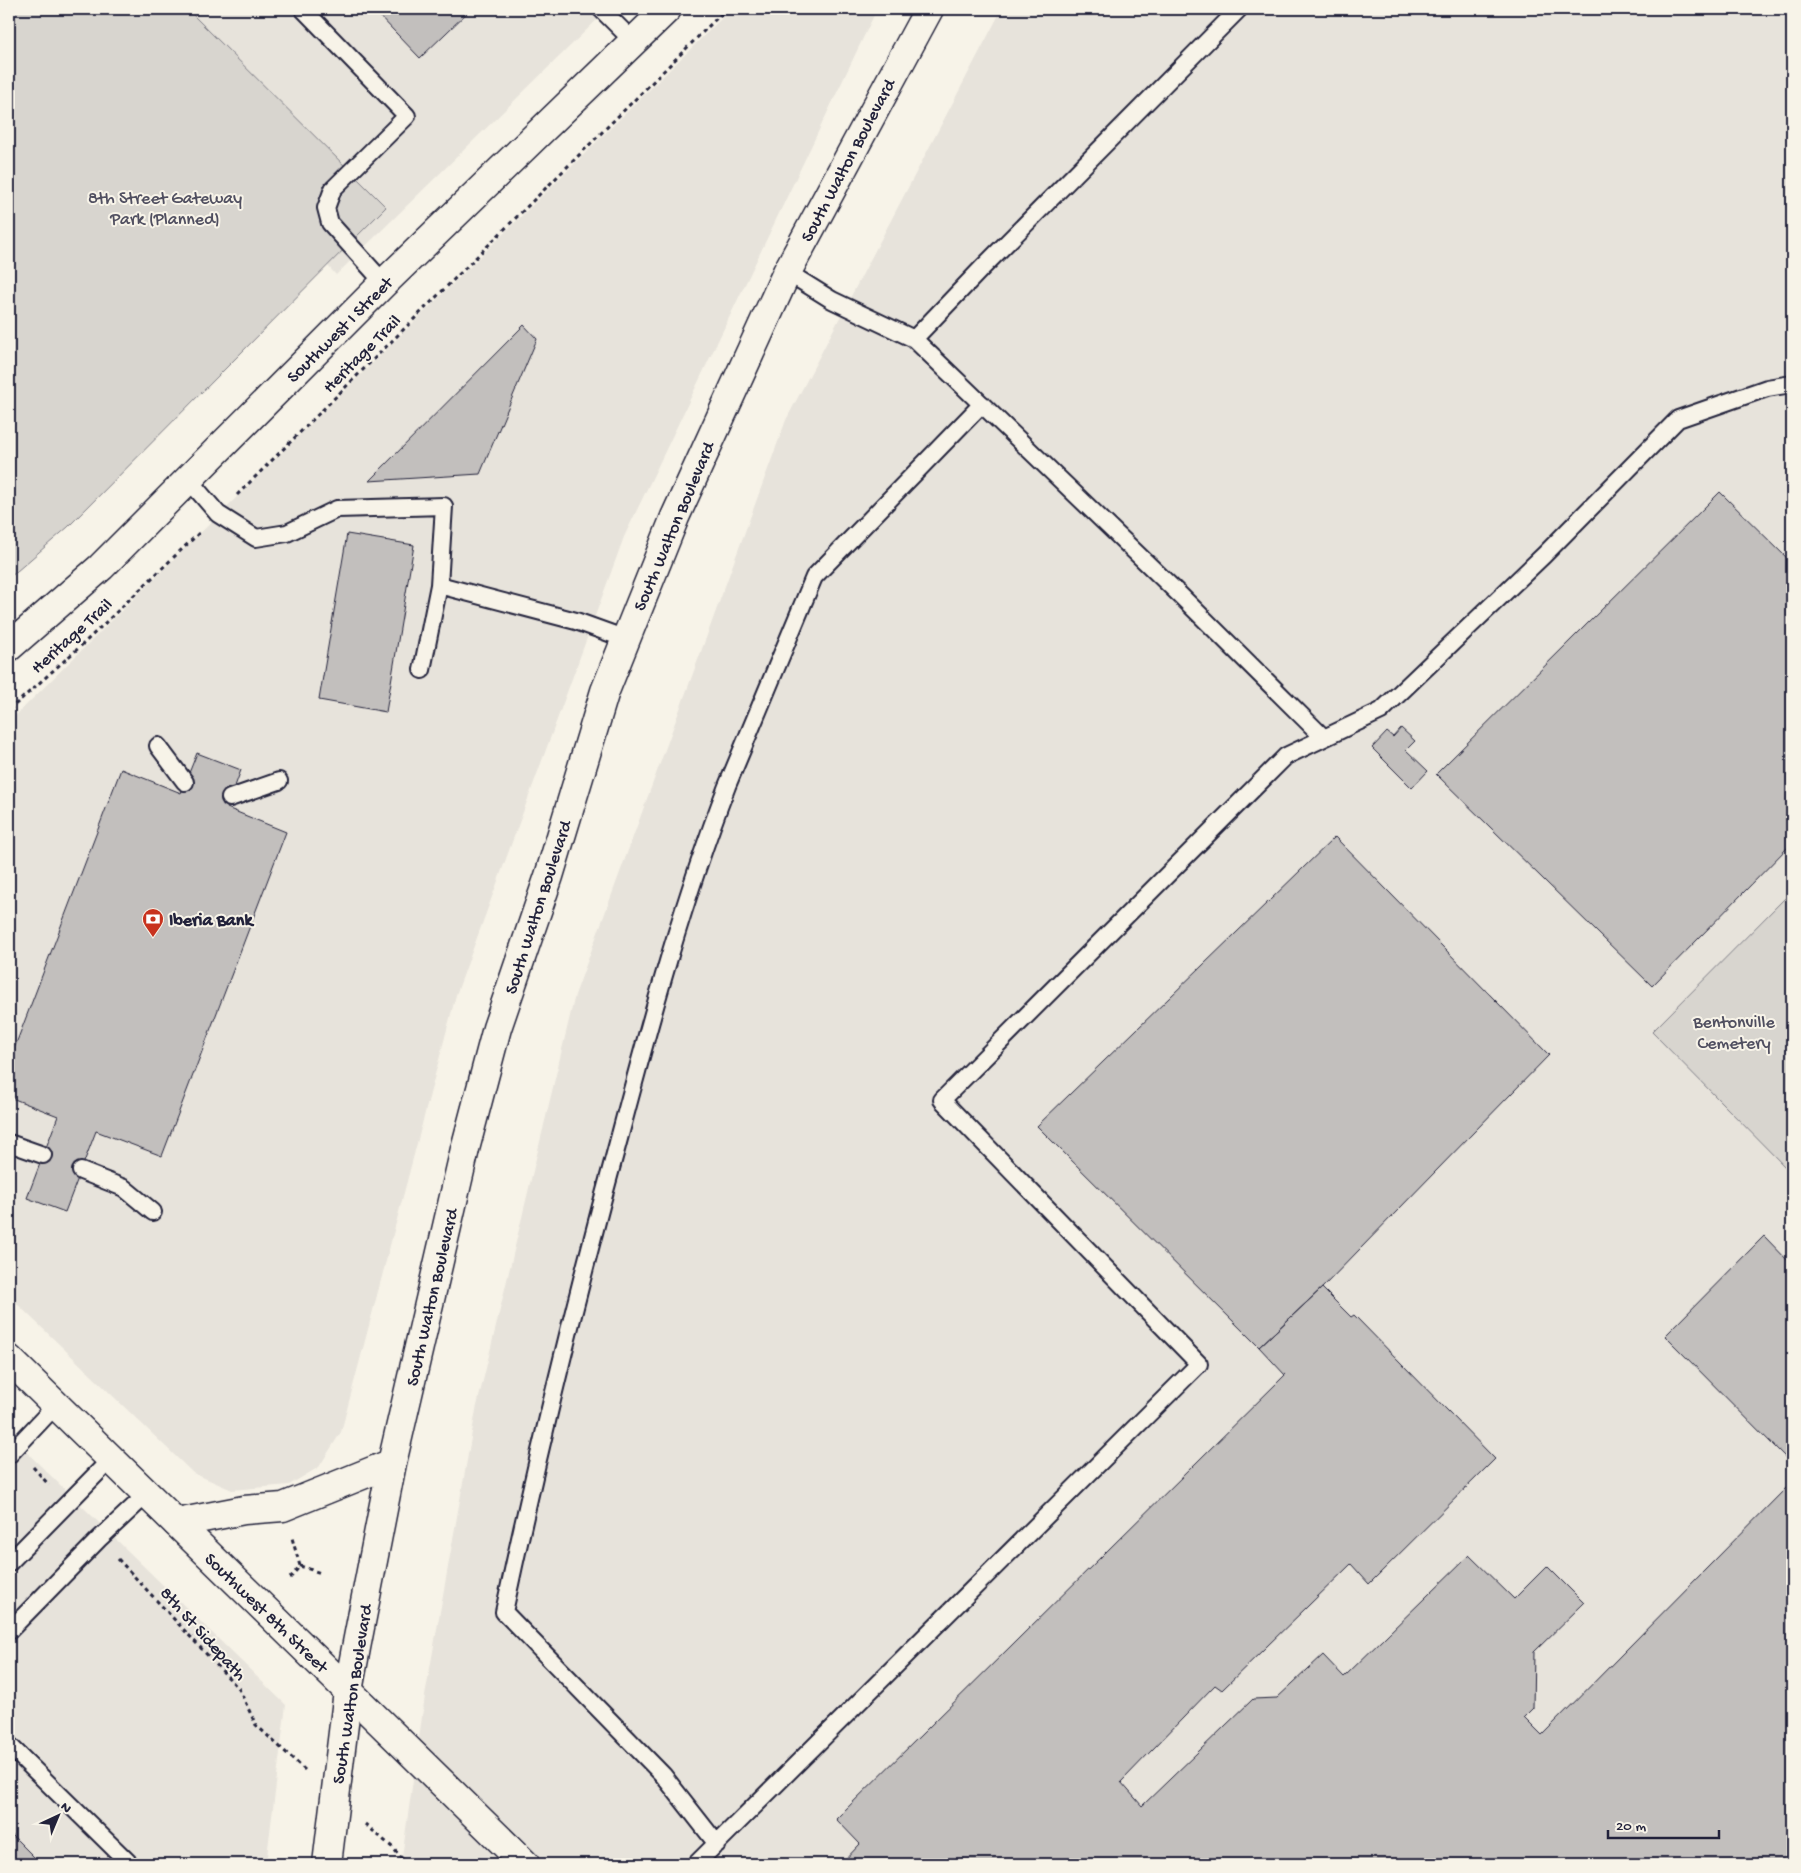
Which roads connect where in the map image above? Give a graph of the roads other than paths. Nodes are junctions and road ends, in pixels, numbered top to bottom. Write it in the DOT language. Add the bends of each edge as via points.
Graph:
graph roads {
  1 [pos="303,9"];
  2 [pos="602,9"];
  3 [pos="667,9"];
  4 [pos="928,9"];
  5 [pos="1239,9"];
  6 [pos="634,42"];
  7 [pos="787,272"];
  8 [pos="384,283"];
  9 [pos="914,339"];
  10 [pos="1792,384"];
  11 [pos="982,404"];
  12 [pos="188,479"];
  13 [pos="439,585"];
  14 [pos="626,640"];
  15 [pos="9,647"];
  16 [pos="422,670"];
  17 [pos="1323,737"];
  18 [pos="158,746"];
  19 [pos="279,781"];
  20 [pos="186,782"];
  21 [pos="230,798"];
  22 [pos="9,1143"];
  23 [pos="43,1155"];
  24 [pos="81,1172"];
  25 [pos="153,1212"];
  26 [pos="9,1359"];
  27 [pos="56,1406"];
  28 [pos="9,1455"];
  29 [pos="111,1459"];
  30 [pos="392,1463"];
  31 [pos="147,1494"];
  32 [pos="176,1523"];
  33 [pos="9,1563"];
  34 [pos="9,1631"];
  35 [pos="348,1691"];
  36 [pos="9,1745"];
  37 [pos="717,1844"];
  38 [pos="130,1864"];
  39 [pos="327,1864"];
  40 [pos="525,1864"];
  41 [pos="696,1864"];
  1 -- 8 [label="lane" via="407,116 332,190 326,208 330,223"];
  2 -- 6 [label="lane"];
  3 -- 6 [label="main road, Southwest I Street"];
  4 -- 7 [label="main road, South Walton Boulevard"];
  5 -- 9 [label="lane"];
  6 -- 8 [label="main road, Southwest I Street"];
  7 -- 9 [label="lane" via="832,300"];
  7 -- 14 [label="main road, South Walton Boulevard" via="674,517"];
  8 -- 12 [label="main road, Southwest I Street"];
  9 -- 11 [label="lane"];
  10 -- 17 [label="lane" via="1768,388 1678,419 1544,555 1380,711"];
  11 -- 17 [label="lane"];
  11 -- 37 [label="lane" via="814,577 715,816 660,984 564,1347 504,1612 663,1775"];
  12 -- 13 [label="lane" via="218,514 256,538 287,533 337,509 444,506"];
  12 -- 15 [label="main road, Southwest I Street" via="101,567"];
  13 -- 14 [label="lane" via="576,621"];
  13 -- 16 [label="lane"];
  14 -- 30 [label="main road, South Walton Boulevard" via="605,691 549,876 497,1028 465,1149"];
  17 -- 37 [label="lane" via="1286,756 942,1100 1199,1364"];
  18 -- 20 [label="lane"];
  19 -- 21 [label="lane"];
  22 -- 23 [label="lane"];
  24 -- 25 [label="lane" via="124,1188"];
  26 -- 27 [label="main road, Southwest 8th Street"];
  27 -- 28 [label="lane"];
  27 -- 29 [label="main road, Southwest 8th Street"];
  29 -- 31 [label="main road, Southwest 8th Street"];
  29 -- 33 [label="lane"];
  30 -- 32 [label="main road" via="283,1507 244,1510"];
  30 -- 35 [label="main road, South Walton Boulevard"];
  31 -- 32 [label="main road, Southwest 8th Street"];
  31 -- 34 [label="lane"];
  32 -- 35 [label="main road, Southwest 8th Street"];
  35 -- 39 [label="main road, South Walton Boulevard"];
  35 -- 40 [label="main road, Southwest 8th Street"];
  36 -- 38 [label="lane"];
  37 -- 41 [label="lane"];
}
